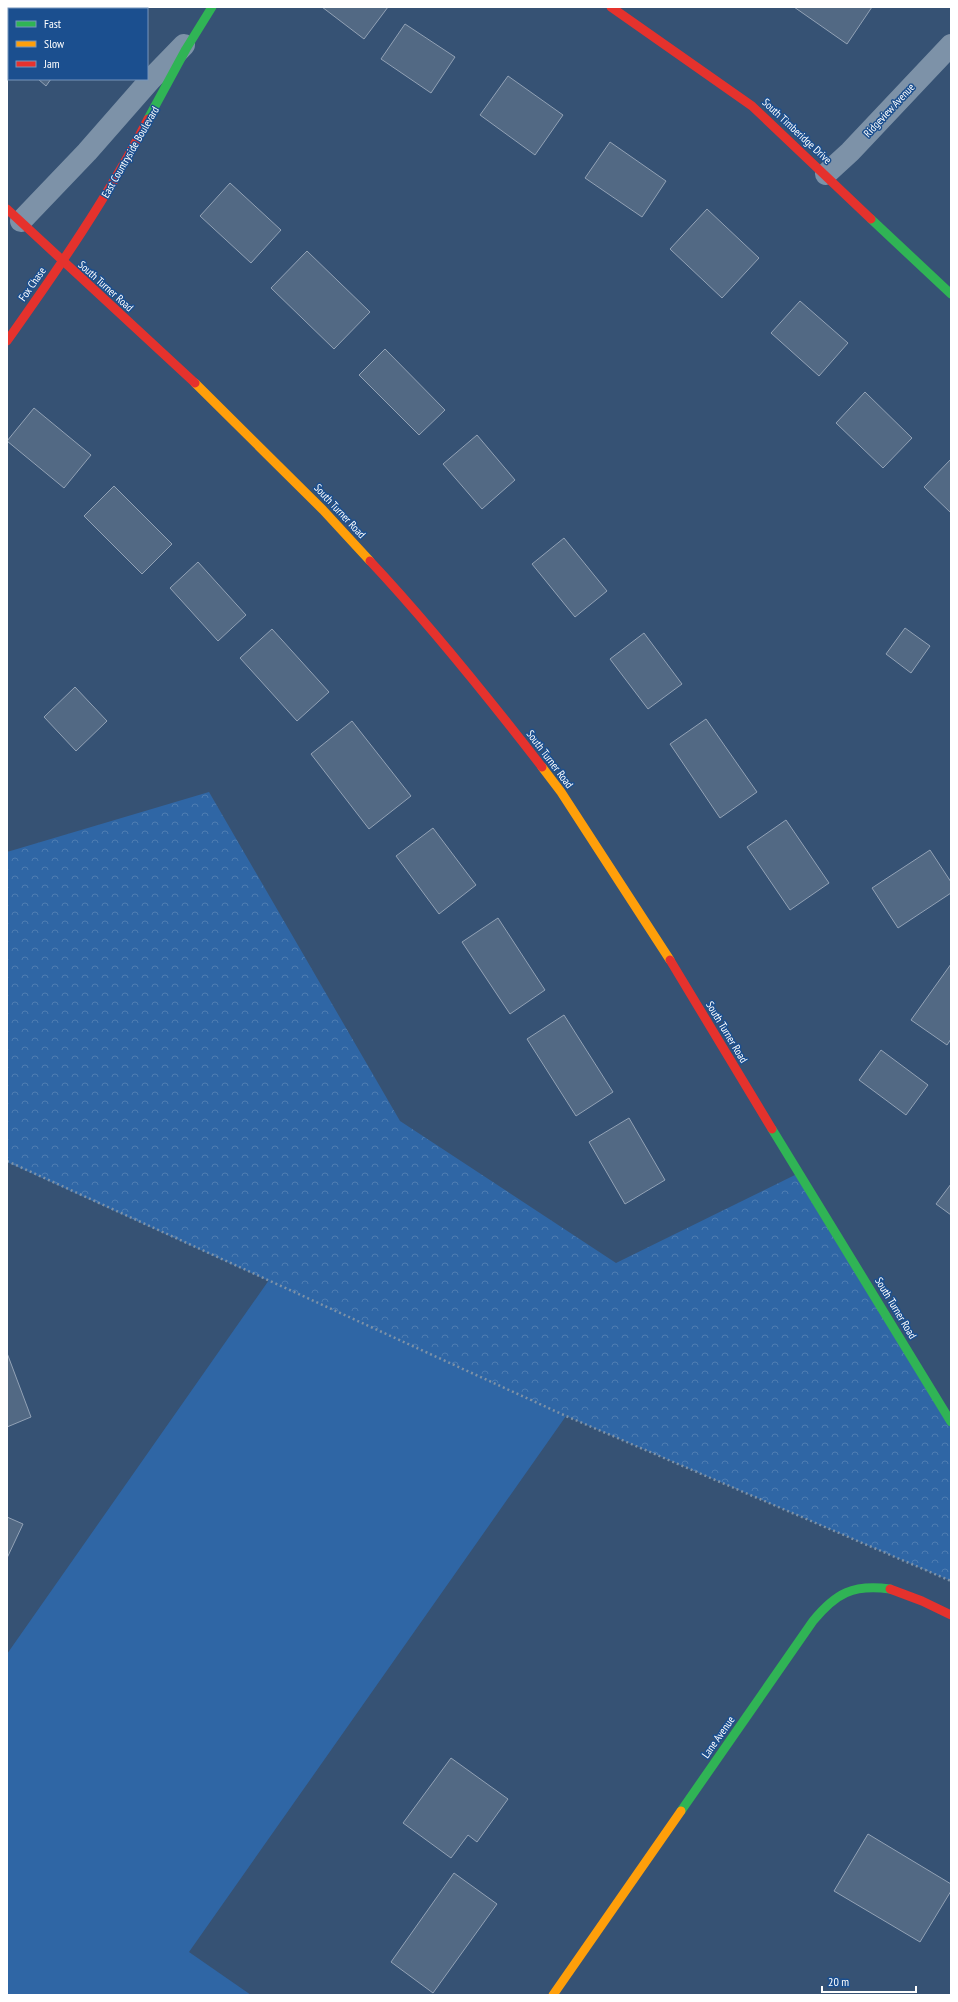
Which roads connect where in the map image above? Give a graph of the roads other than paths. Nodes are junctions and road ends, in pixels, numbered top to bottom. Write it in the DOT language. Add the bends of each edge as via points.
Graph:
graph roads {
  1 [pos="212,7"];
  2 [pos="610,7"];
  3 [pos="190,38"];
  4 [pos="951,45"];
  5 [pos="826,174"];
  6 [pos="14,215"];
  7 [pos="62,262"];
  8 [pos="951,294"];
  9 [pos="7,341"];
  10 [pos="951,1422"];
  11 [pos="951,1615"];
  12 [pos="553,1995"];
  1 -- 3 [label="street, East Countryside Boulevard"];
  2 -- 5 [label="street, South Timberidge Drive" via="752,106"];
  3 -- 6 [label="street, East Countryside Boulevard" via="87,152"];
  3 -- 7 [label="street, East Countryside Boulevard" via="115,181"];
  4 -- 5 [label="street, Ridgeview Avenue"];
  5 -- 8 [label="street, South Timberidge Drive"];
  6 -- 7 [label="street, South Turner Road"];
  7 -- 9 [label="street, Fox Chase"];
  7 -- 10 [label="street, South Turner Road" via="216,402 323,510 421,617 561,792 668,957"];
  11 -- 12 [label="street, Lane Avenue" via="912,1596 879,1587 862,1586 838,1596 829,1603 813,1622"];
}
